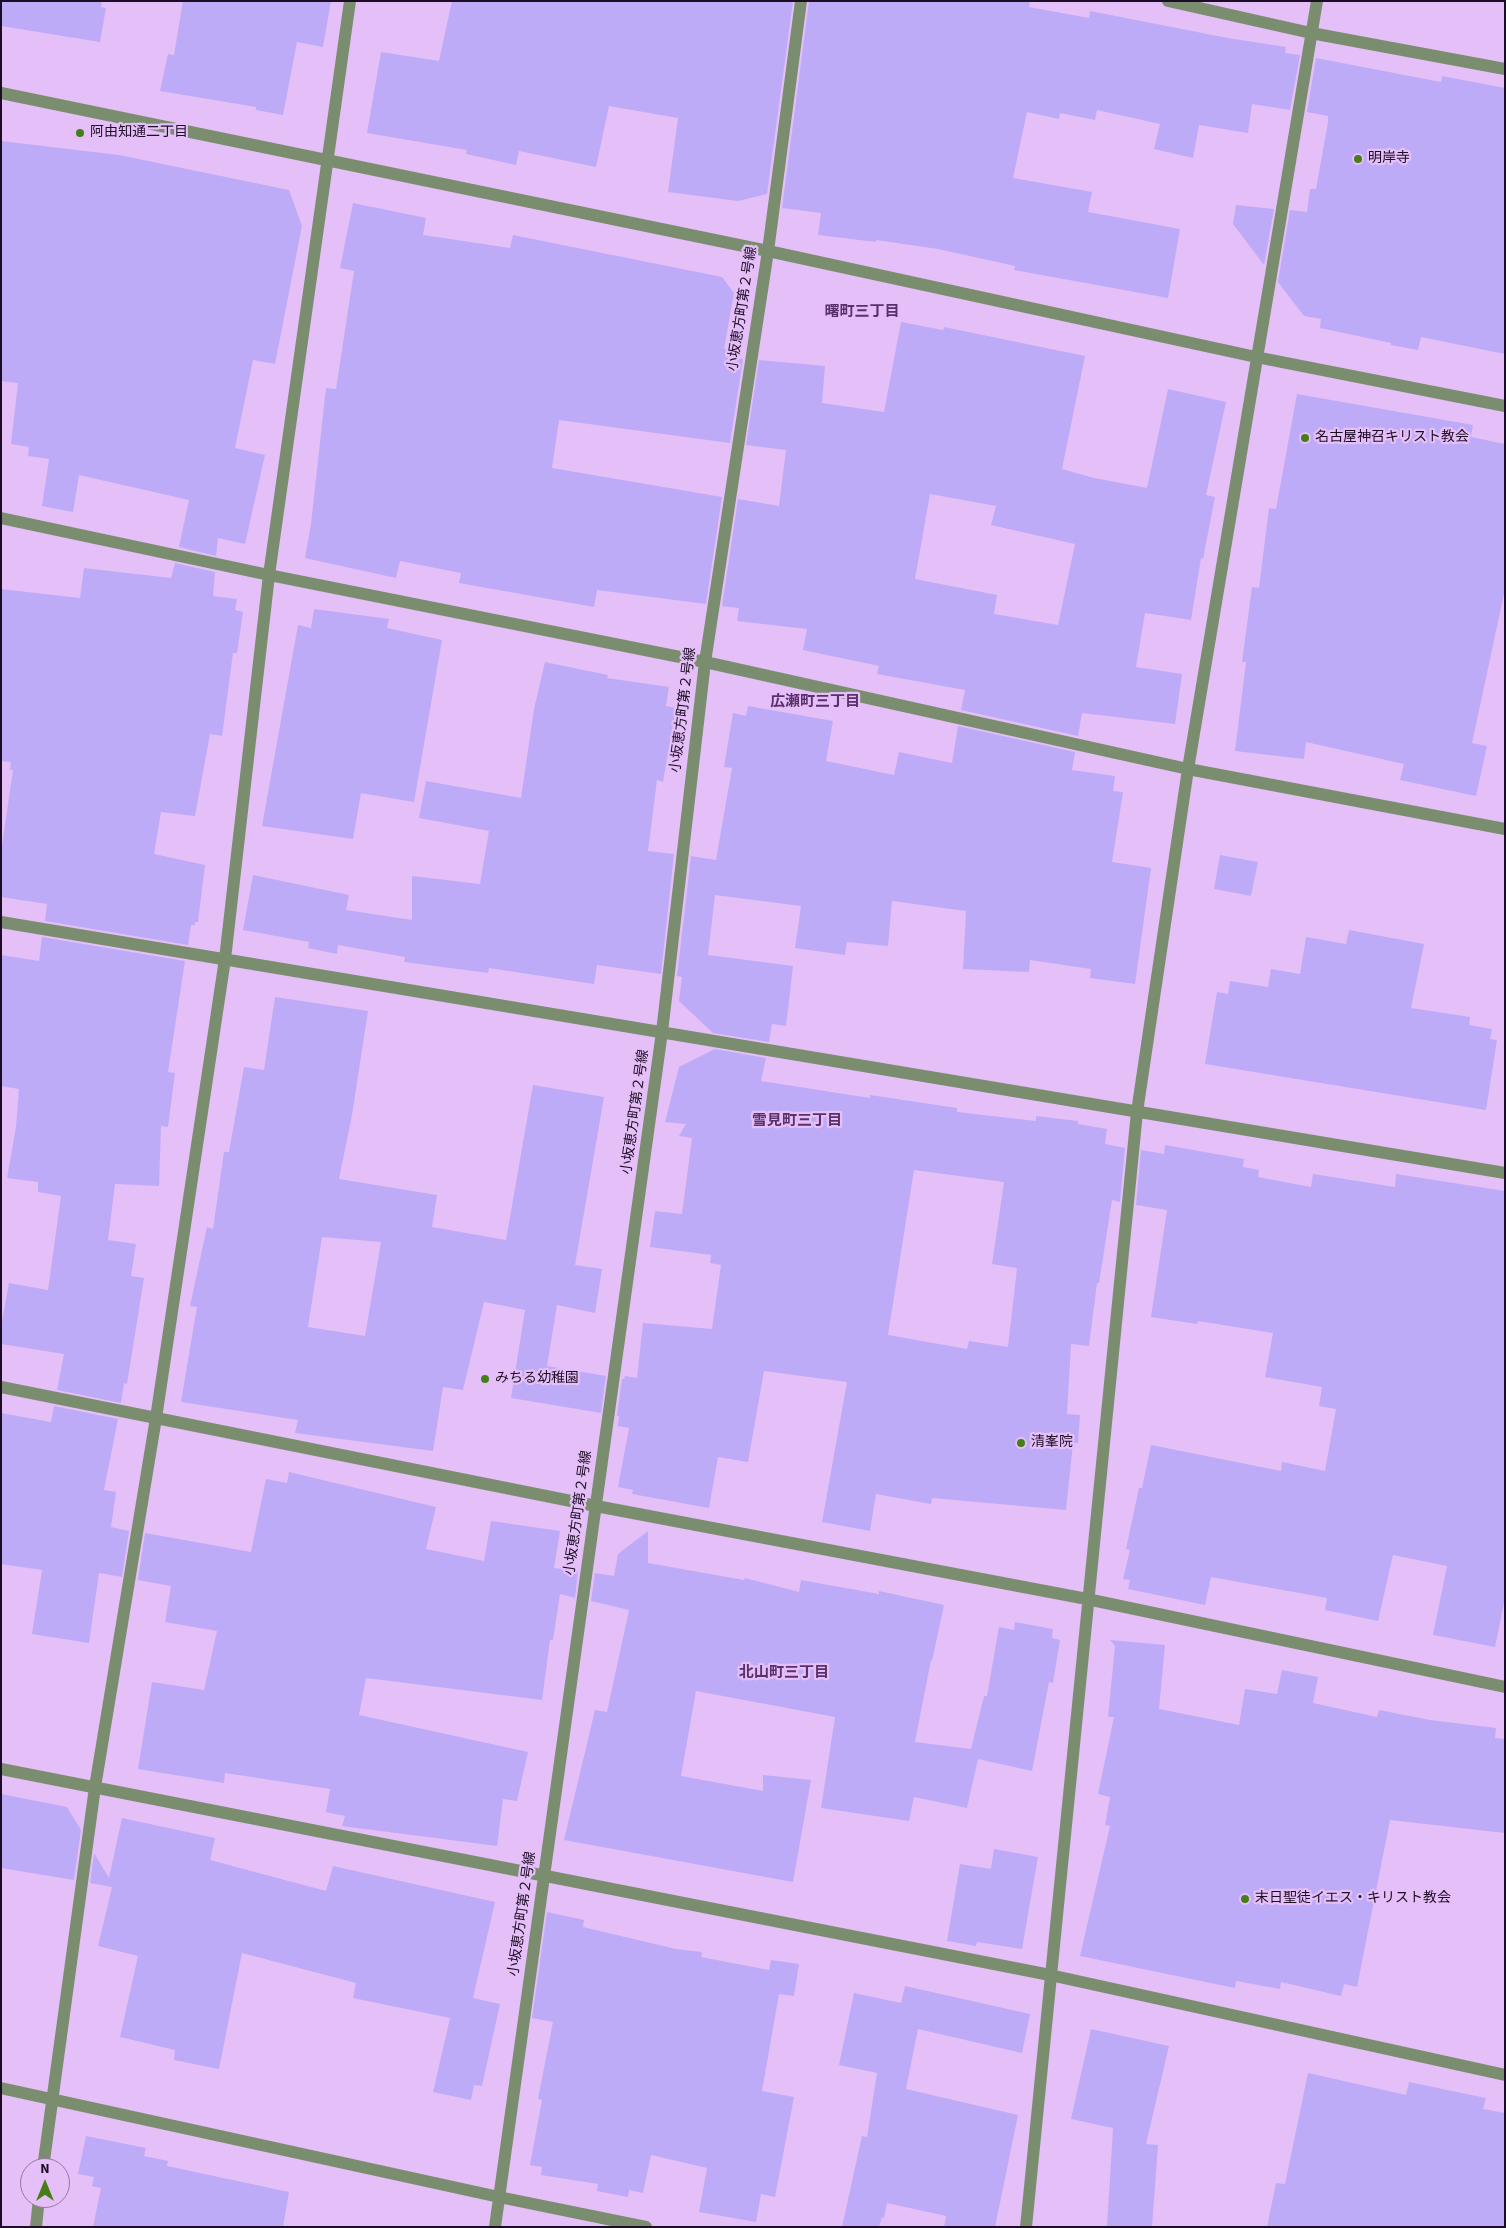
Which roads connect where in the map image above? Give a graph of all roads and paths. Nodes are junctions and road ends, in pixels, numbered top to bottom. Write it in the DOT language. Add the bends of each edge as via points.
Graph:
graph roads {
  1 [pos="350,1"];
  2 [pos="801,1"];
  3 [pos="1168,1"];
  4 [pos="1317,1"];
  5 [pos="1311,33"];
  6 [pos="1505,68"];
  7 [pos="1,93"];
  8 [pos="328,162"];
  9 [pos="768,251"];
  10 [pos="1256,357"];
  11 [pos="1505,406"];
  12 [pos="1,518"];
  13 [pos="269,574"];
  14 [pos="705,662"];
  15 [pos="1188,769"];
  16 [pos="1505,829"];
  17 [pos="1,922"];
  18 [pos="225,959"];
  19 [pos="662,1032"];
  20 [pos="1137,1112"];
  21 [pos="1505,1173"];
  22 [pos="1,1387"];
  23 [pos="156,1418"];
  24 [pos="596,1506"];
  25 [pos="1087,1599"];
  26 [pos="1505,1687"];
  27 [pos="1,1769"];
  28 [pos="95,1788"];
  29 [pos="544,1876"];
  30 [pos="1050,1975"];
  31 [pos="1505,2075"];
  32 [pos="1,2088"];
  33 [pos="52,2099"];
  34 [pos="44,2158"];
  35 [pos="499,2197"];
  36 [pos="38,2208"];
  37 [pos="36,2227"];
  38 [pos="494,2227"];
  39 [pos="646,2227"];
  40 [pos="1026,2227"];
  1 -- 8 [label="street"];
  2 -- 9 [label="street, 小坂恵方町第２号線"];
  3 -- 5 [label="street"];
  4 -- 5 [label="street"];
  5 -- 6 [label="street"];
  5 -- 10 [label="street"];
  7 -- 8 [label="street"];
  8 -- 9 [label="street"];
  8 -- 13 [label="street"];
  9 -- 10 [label="street"];
  9 -- 14 [label="street, 小坂恵方町第２号線"];
  10 -- 11 [label="street"];
  10 -- 15 [label="street"];
  12 -- 13 [label="street"];
  13 -- 14 [label="street"];
  13 -- 18 [label="street"];
  14 -- 15 [label="street"];
  14 -- 19 [label="street, 小坂恵方町第２号線"];
  15 -- 16 [label="street"];
  15 -- 20 [label="street"];
  17 -- 18 [label="street"];
  18 -- 19 [label="street"];
  18 -- 23 [label="street"];
  19 -- 20 [label="street"];
  19 -- 24 [label="street, 小坂恵方町第２号線"];
  20 -- 21 [label="street"];
  20 -- 25 [label="street"];
  22 -- 23 [label="street"];
  23 -- 24 [label="street"];
  23 -- 28 [label="street"];
  24 -- 25 [label="street"];
  24 -- 29 [label="street, 小坂恵方町第２号線"];
  25 -- 26 [label="street"];
  25 -- 30 [label="street"];
  27 -- 28 [label="street"];
  28 -- 29 [label="street"];
  28 -- 33 [label="street"];
  29 -- 30 [label="street"];
  29 -- 35 [label="street, 小坂恵方町第２号線"];
  30 -- 31 [label="street"];
  30 -- 40 [label="street"];
  32 -- 33 [label="street"];
  33 -- 34 [label="street"];
  33 -- 35 [label="street"];
  35 -- 38 [label="street, 小坂恵方町第２号線"];
  35 -- 39 [label="street"];
  36 -- 37 [label="street"];
}
